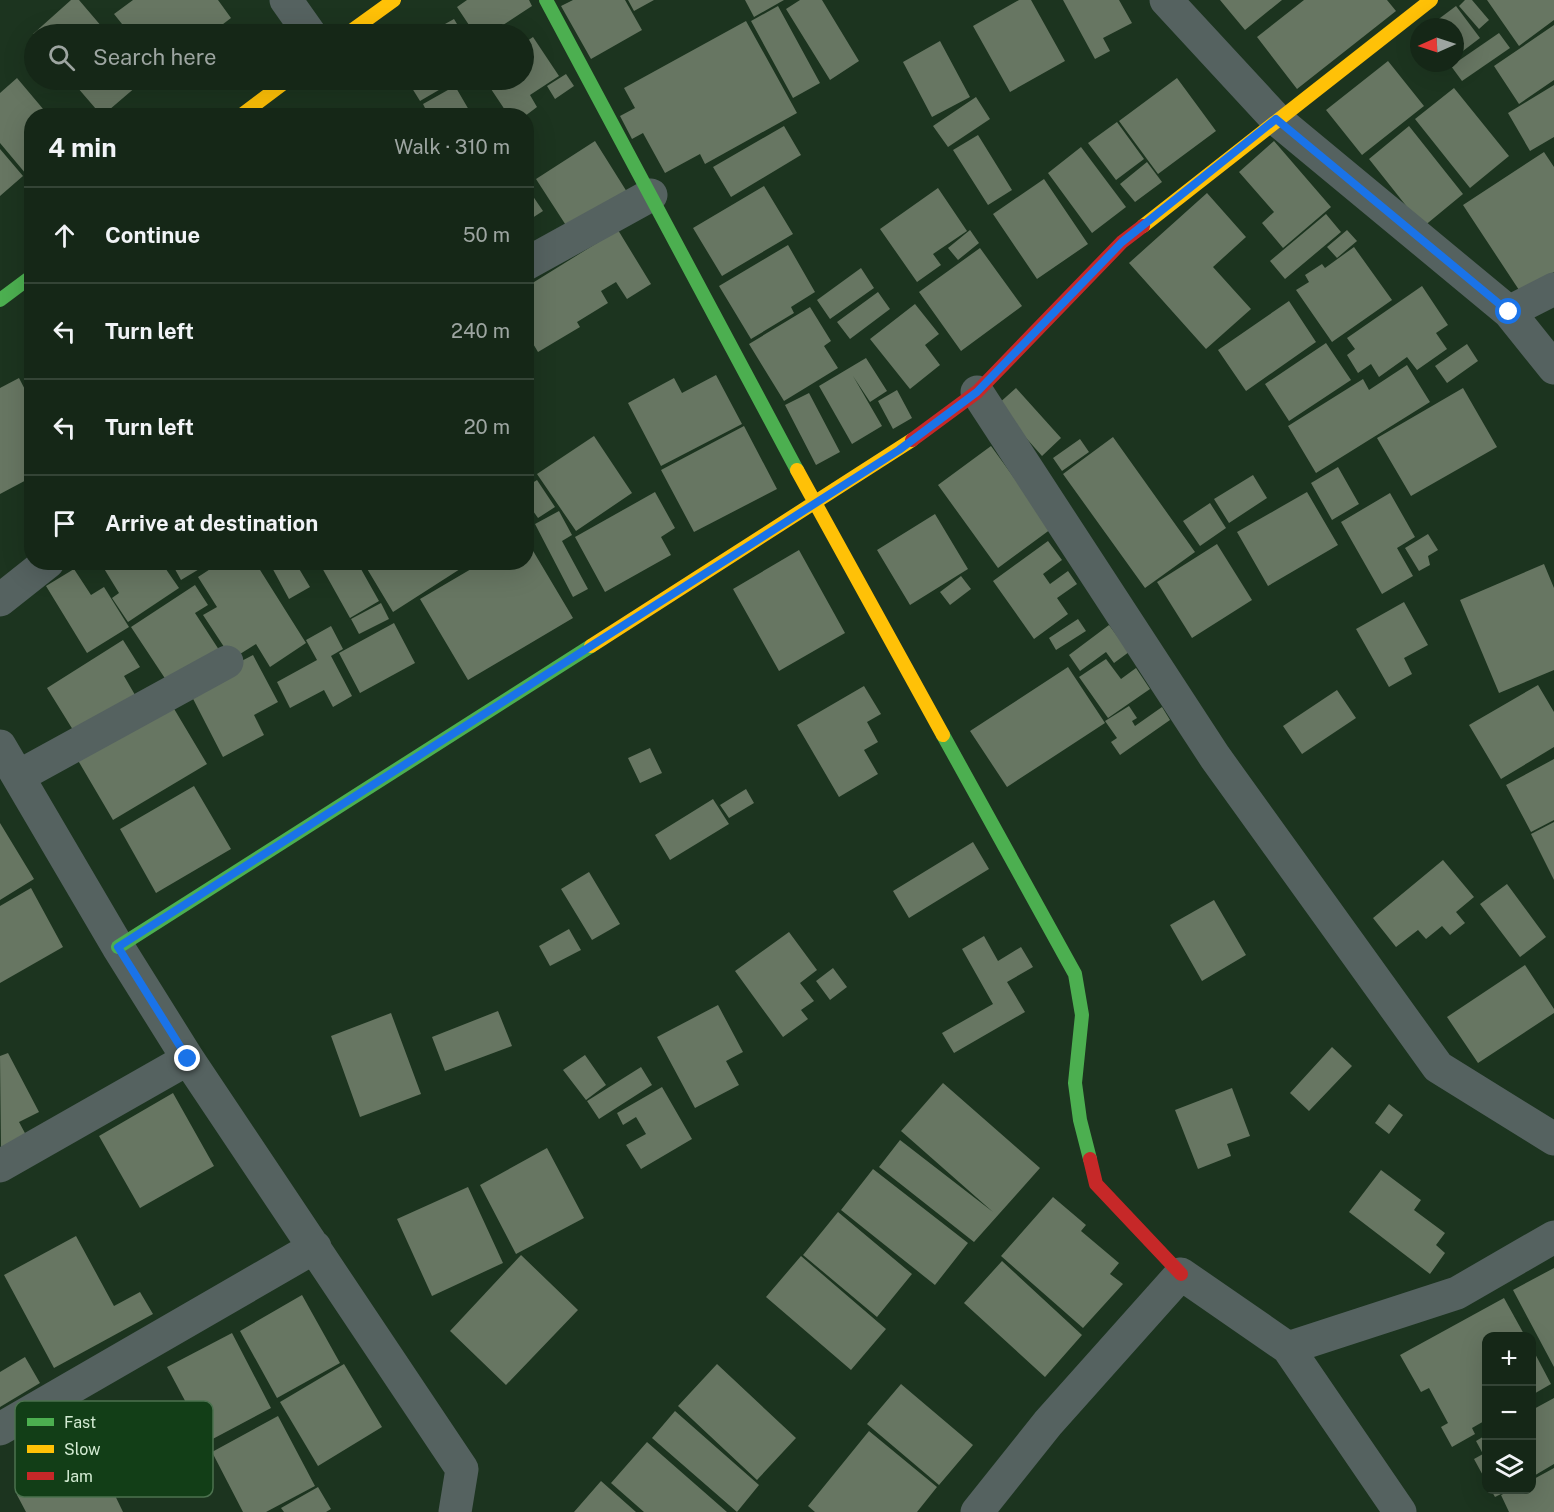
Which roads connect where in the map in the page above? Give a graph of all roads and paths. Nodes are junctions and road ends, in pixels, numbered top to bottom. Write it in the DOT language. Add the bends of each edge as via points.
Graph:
graph roads {
  1 [pos="286,0"];
  2 [pos="394,0"];
  3 [pos="546,0"];
  4 [pos="1167,0"];
  5 [pos="1431,0"];
  6 [pos="303,24"];
  7 [pos="361,24"];
  8 [pos="275,90"];
  9 [pos="251,108"];
  10 [pos="1276,119"];
  11 [pos="651,195"];
  12 [pos="534,260"];
  13 [pos="24,282"];
  14 [pos="1554,289"];
  15 [pos="0,300"];
  16 [pos="1509,312"];
  17 [pos="1554,368"];
  18 [pos="977,392"];
  19 [pos="816,505"];
  20 [pos="38,570"];
  21 [pos="0,600"];
  22 [pos="228,662"];
  23 [pos="0,746"];
  24 [pos="19,776"];
  25 [pos="118,947"];
  26 [pos="188,1059"];
  27 [pos="1554,1139"];
  28 [pos="0,1166"];
  29 [pos="1554,1237"];
  30 [pos="315,1247"];
  31 [pos="1181,1274"];
  32 [pos="1288,1348"];
  33 [pos="48,1401"];
  34 [pos="15,1420"];
  35 [pos="0,1429"];
  36 [pos="455,1512"];
  37 [pos="977,1512"];
  38 [pos="1400,1512"];
  1 -- 6 [label="street"];
  2 -- 7 [label="street"];
  3 -- 11 [label="street"];
  4 -- 10 [label="street"];
  5 -- 10 [label="street"];
  8 -- 9 [label="street"];
  10 -- 16 [label="street"];
  10 -- 18 [label="street" via="1122,242"];
  11 -- 12 [label="street"];
  11 -- 19 [label="street"];
  13 -- 15 [label="street"];
  14 -- 16 [label="street"];
  16 -- 17 [label="street"];
  18 -- 19 [label="street"];
  18 -- 27 [label="street" via="1215,757 1438,1066"];
  19 -- 25 [label="street"];
  19 -- 31 [label="street" via="1075,974 1082,1015 1075,1083 1096,1184"];
  20 -- 21 [label="street"];
  22 -- 24 [label="street"];
  23 -- 24 [label="street"];
  24 -- 25 [label="street"];
  25 -- 26 [label="street"];
  26 -- 28 [label="street"];
  26 -- 30 [label="street"];
  29 -- 32 [label="street" via="1457,1293"];
  30 -- 33 [label="street"];
  30 -- 36 [label="street" via="462,1469"];
  31 -- 32 [label="street"];
  31 -- 37 [label="street" via="1048,1423"];
  32 -- 38 [label="street"];
  34 -- 35 [label="street"];
}
